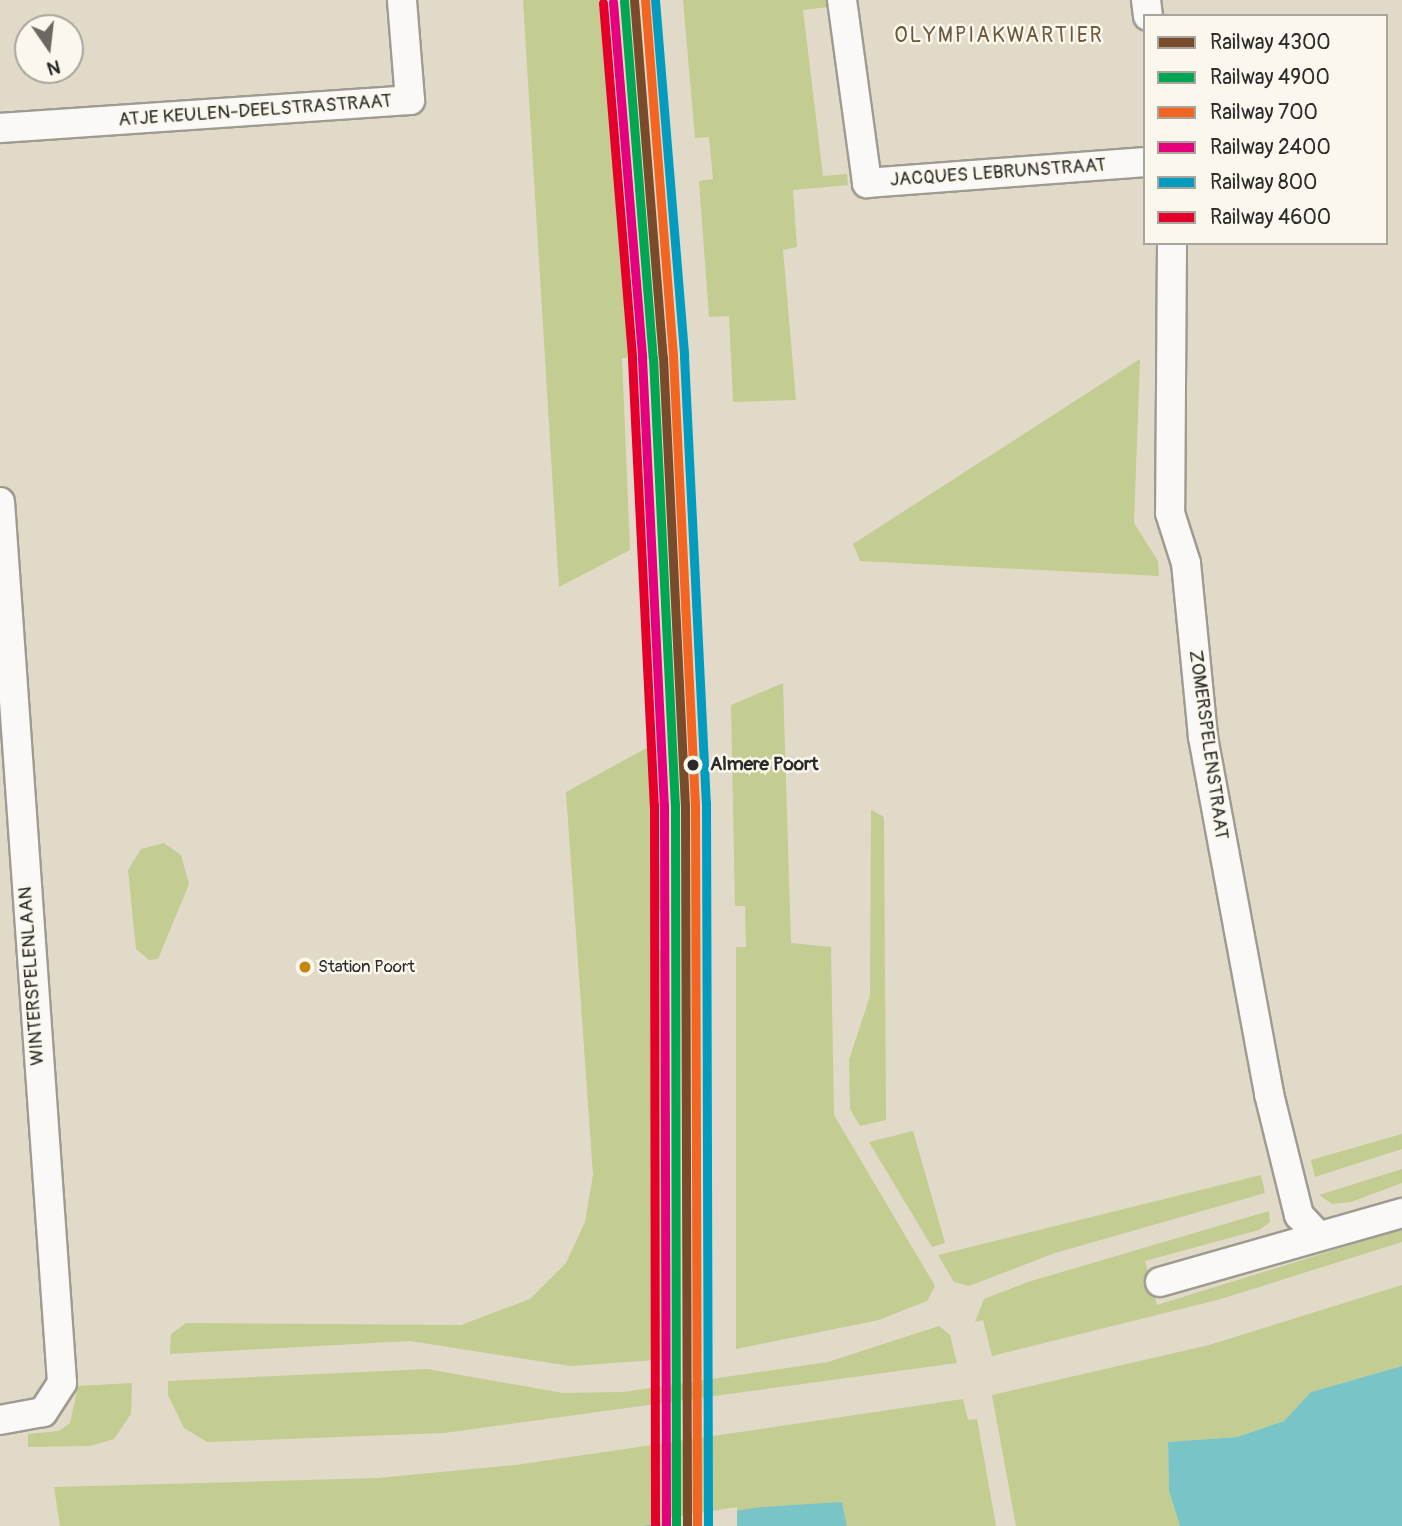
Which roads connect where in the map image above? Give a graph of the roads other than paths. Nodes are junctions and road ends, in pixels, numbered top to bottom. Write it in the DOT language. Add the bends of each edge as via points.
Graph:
graph roads {
  1 [pos="402,0"];
  2 [pos="842,0"];
  3 [pos="0,128"];
  4 [pos="1143,162"];
  5 [pos="1172,245"];
  6 [pos="0,502"];
  7 [pos="1402,1213"];
  8 [pos="1317,1234"];
  9 [pos="1160,1282"];
  10 [pos="6,1420"];
  1 -- 3 [label="street, ATJE KEULEN-DEELSTRASTRAAT" via="410,100"];
  2 -- 4 [label="street, JACQUES LEBRUNSTRAAT" via="867,183"];
  5 -- 8 [label="street, ZOMERSPELENSTRAAT" via="1170,513 1186,564 1203,737 1269,1094 1299,1215"];
  6 -- 10 [label="street, WINTERSPELENLAAN" via="62,1383 43,1412"];
  7 -- 8 [label="street"];
  8 -- 9 [label="street"];
}
